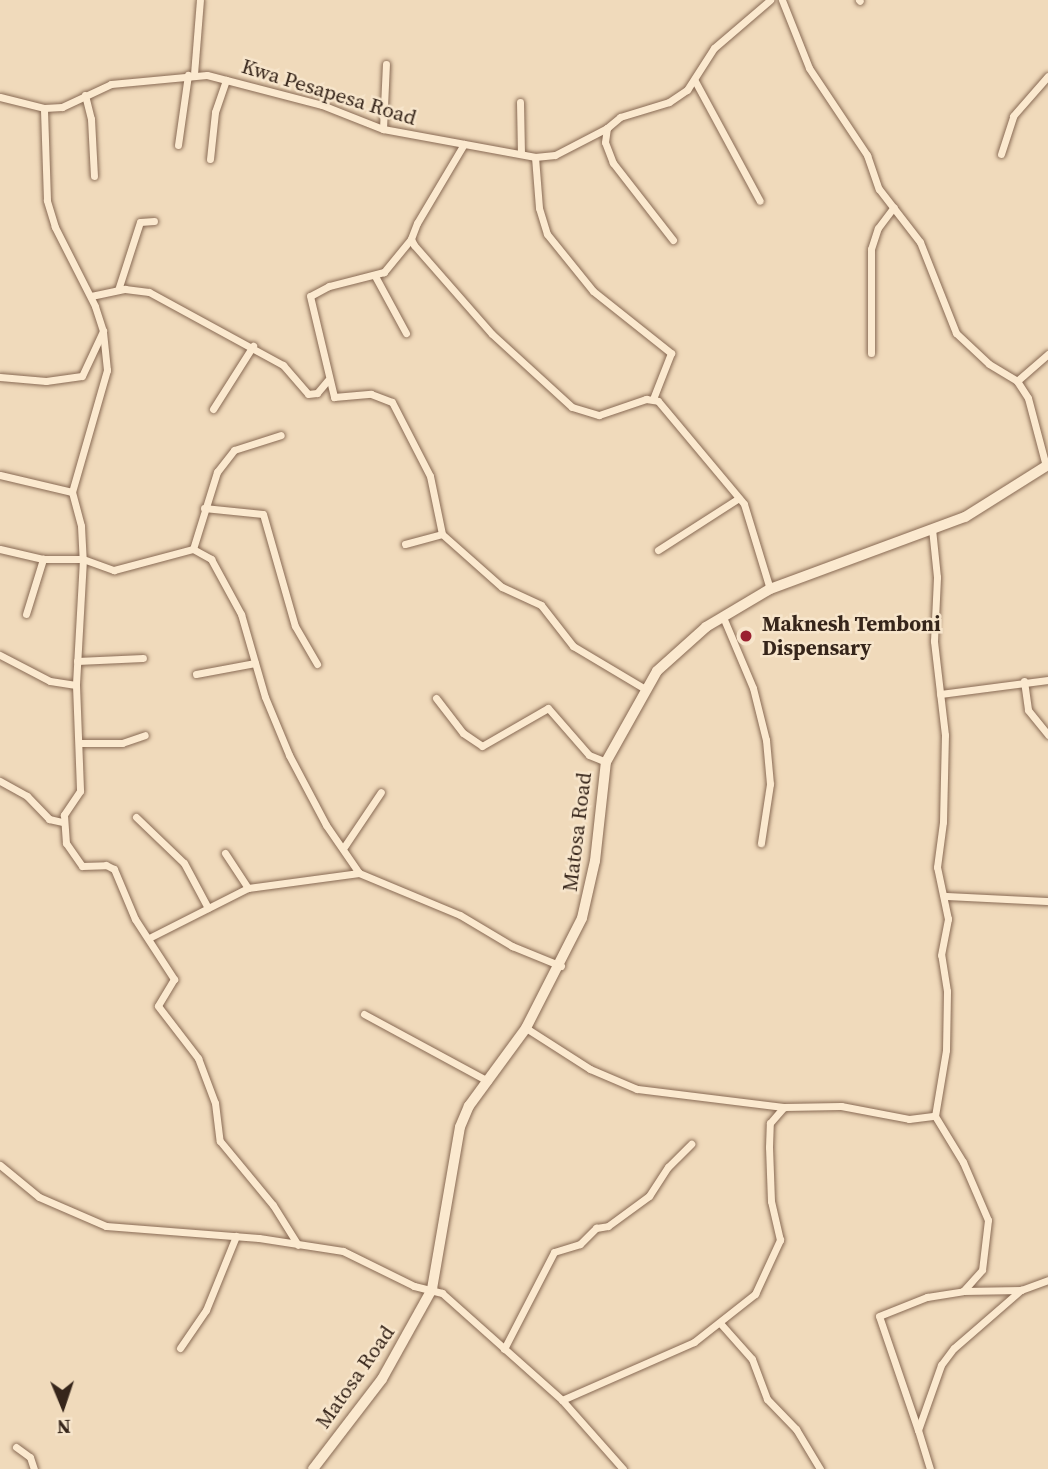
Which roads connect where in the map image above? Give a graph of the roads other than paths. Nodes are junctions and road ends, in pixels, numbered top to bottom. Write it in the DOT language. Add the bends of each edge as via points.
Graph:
graph roads {
  1 [pos="200,0"];
  2 [pos="770,0"];
  3 [pos="782,0"];
  4 [pos="386,64"];
  5 [pos="191,75"];
  6 [pos="1048,76"];
  7 [pos="226,80"];
  8 [pos="695,81"];
  9 [pos="85,95"];
  10 [pos="0,97"];
  11 [pos="520,102"];
  12 [pos="44,108"];
  13 [pos="607,128"];
  14 [pos="383,129"];
  15 [pos="464,144"];
  16 [pos="178,145"];
  17 [pos="521,154"];
  18 [pos="1001,154"];
  19 [pos="535,157"];
  20 [pos="210,159"];
  21 [pos="94,176"];
  22 [pos="760,201"];
  23 [pos="894,207"];
  24 [pos="154,221"];
  25 [pos="411,239"];
  26 [pos="673,240"];
  27 [pos="375,276"];
  28 [pos="118,290"];
  29 [pos="91,296"];
  30 [pos="103,331"];
  31 [pos="406,333"];
  32 [pos="253,346"];
  33 [pos="871,353"];
  34 [pos="1048,354"];
  35 [pos="0,377"];
  36 [pos="327,381"];
  37 [pos="1017,381"];
  38 [pos="653,399"];
  39 [pos="214,410"];
  40 [pos="281,435"];
  41 [pos="1047,465"];
  42 [pos="0,475"];
  43 [pos="72,492"];
  44 [pos="739,498"];
  45 [pos="204,508"];
  46 [pos="932,530"];
  47 [pos="442,534"];
  48 [pos="405,544"];
  49 [pos="0,549"];
  50 [pos="193,549"];
  51 [pos="658,550"];
  52 [pos="43,559"];
  53 [pos="83,559"];
  54 [pos="770,589"];
  55 [pos="26,614"];
  56 [pos="723,617"];
  57 [pos="0,655"];
  58 [pos="144,658"];
  59 [pos="77,661"];
  60 [pos="255,663"];
  61 [pos="317,664"];
  62 [pos="196,674"];
  63 [pos="1048,680"];
  64 [pos="1024,681"];
  65 [pos="76,685"];
  66 [pos="645,690"];
  67 [pos="940,694"];
  68 [pos="436,698"];
  69 [pos="145,735"];
  70 [pos="1048,735"];
  71 [pos="81,743"];
  72 [pos="606,762"];
  73 [pos="0,781"];
  74 [pos="381,792"];
  75 [pos="136,817"];
  76 [pos="62,822"];
  77 [pos="761,843"];
  78 [pos="344,848"];
  79 [pos="225,853"];
  80 [pos="359,873"];
  81 [pos="248,888"];
  82 [pos="945,896"];
  83 [pos="1048,901"];
  84 [pos="208,908"];
  85 [pos="149,938"];
  86 [pos="561,966"];
  87 [pos="364,1014"];
  88 [pos="526,1028"];
  89 [pos="488,1081"];
  90 [pos="784,1107"];
  91 [pos="935,1116"];
  92 [pos="691,1144"];
  93 [pos="0,1166"];
  94 [pos="236,1236"];
  95 [pos="298,1245"];
  96 [pos="1048,1280"];
  97 [pos="432,1289"];
  98 [pos="1020,1290"];
  99 [pos="963,1291"];
  100 [pos="720,1323"];
  101 [pos="180,1348"];
  102 [pos="504,1349"];
  103 [pos="562,1400"];
  104 [pos="918,1430"];
  105 [pos="16,1447"];
  106 [pos="34,1469"];
  107 [pos="313,1469"];
  108 [pos="623,1469"];
  109 [pos="820,1469"];
  110 [pos="930,1469"];
  1 -- 5 [label="street"];
  2 -- 8 [label="street" via="714,48"];
  3 -- 23 [label="street" via="809,68 867,155 879,189"];
  4 -- 14 [label="street"];
  5 -- 7 [label="street, Kwa Pesapesa Road"];
  5 -- 9 [label="street, Kwa Pesapesa Road" via="118,82"];
  5 -- 16 [label="street"];
  6 -- 18 [label="street" via="1013,116"];
  7 -- 14 [label="street, Kwa Pesapesa Road" via="322,105"];
  7 -- 20 [label="street" via="215,112"];
  8 -- 13 [label="street, Kwa Pesapesa Road" via="669,102 621,117"];
  8 -- 22 [label="street"];
  9 -- 12 [label="street, Kwa Pesapesa Road" via="62,107"];
  9 -- 21 [label="street" via="93,132"];
  10 -- 12 [label="street, Kwa Pesapesa Road"];
  11 -- 17 [label="street"];
  12 -- 29 [label="street" via="47,200 55,227"];
  13 -- 19 [label="street, Kwa Pesapesa Road" via="555,155"];
  13 -- 26 [label="street" via="605,142 613,163"];
  14 -- 15 [label="street, Kwa Pesapesa Road"];
  15 -- 17 [label="street, Kwa Pesapesa Road"];
  15 -- 25 [label="street"];
  17 -- 19 [label="street, Kwa Pesapesa Road"];
  19 -- 38 [label="street" via="539,208 547,234 593,290 671,354"];
  23 -- 33 [label="street" via="878,228 871,249"];
  23 -- 37 [label="street" via="932,264 957,333 982,359"];
  24 -- 28 [label="street" via="140,222"];
  25 -- 27 [label="street" via="394,264"];
  25 -- 38 [label="street" via="492,334 572,407 599,415"];
  27 -- 31 [label="street"];
  27 -- 36 [label="street" via="329,286 310,296"];
  28 -- 29 [label="street"];
  28 -- 32 [label="street" via="149,292"];
  29 -- 30 [label="street"];
  30 -- 35 [label="street" via="82,376 46,381"];
  30 -- 43 [label="street" via="107,370"];
  32 -- 36 [label="street" via="284,365 308,394 317,393"];
  32 -- 39 [label="street"];
  34 -- 37 [label="street"];
  36 -- 47 [label="street" via="336,398 377,395 396,406 430,476"];
  37 -- 41 [label="street" via="1036,418"];
  38 -- 44 [label="street"];
  40 -- 45 [label="street" via="234,450 217,472"];
  41 -- 46 [label="street, Matosa Road" via="988,505"];
  42 -- 43 [label="street"];
  43 -- 53 [label="street"];
  44 -- 51 [label="street"];
  44 -- 54 [label="street" via="751,517"];
  45 -- 50 [label="street"];
  45 -- 61 [label="street" via="264,514 295,626"];
  46 -- 54 [label="street, Matosa Road"];
  46 -- 67 [label="street"];
  47 -- 48 [label="street"];
  47 -- 66 [label="street" via="502,587 541,605 573,646"];
  49 -- 52 [label="street"];
  50 -- 53 [label="street" via="123,570"];
  50 -- 60 [label="street" via="211,559 223,578 241,614"];
  52 -- 53 [label="street"];
  52 -- 55 [label="street"];
  53 -- 59 [label="street"];
  54 -- 56 [label="street, Matosa Road"];
  56 -- 66 [label="street, Matosa Road" via="670,657"];
  56 -- 77 [label="street" via="753,688 766,740 770,784"];
  57 -- 65 [label="street" via="50,681"];
  58 -- 59 [label="street"];
  59 -- 65 [label="street"];
  60 -- 62 [label="street"];
  60 -- 78 [label="street" via="289,755"];
  63 -- 64 [label="street"];
  64 -- 67 [label="street"];
  64 -- 70 [label="street" via="1028,710"];
  65 -- 71 [label="street"];
  66 -- 72 [label="street, Matosa Road"];
  67 -- 82 [label="street" via="945,736 937,867"];
  68 -- 72 [label="street" via="463,733 482,746 548,708 589,755"];
  69 -- 71 [label="street" via="122,743"];
  71 -- 76 [label="street" via="79,795"];
  72 -- 86 [label="street, Matosa Road" via="588,902"];
  73 -- 76 [label="street" via="27,796 49,819"];
  74 -- 78 [label="street"];
  75 -- 84 [label="street" via="184,863"];
  76 -- 85 [label="street" via="74,861 86,867 111,867"];
  78 -- 80 [label="street"];
  79 -- 81 [label="street"];
  80 -- 81 [label="street"];
  80 -- 86 [label="street" via="460,915 512,946"];
  81 -- 84 [label="street"];
  82 -- 83 [label="street"];
  82 -- 91 [label="street" via="948,919 941,955 947,991 946,1050"];
  84 -- 85 [label="street"];
  85 -- 95 [label="street" via="174,979 158,1006 198,1058 215,1104 220,1141 273,1205"];
  86 -- 88 [label="street, Matosa Road"];
  87 -- 89 [label="street"];
  88 -- 89 [label="street, Matosa Road"];
  88 -- 90 [label="street" via="590,1069 630,1086"];
  89 -- 97 [label="street, Matosa Road" via="460,1127"];
  90 -- 91 [label="street" via="841,1106 909,1119"];
  90 -- 100 [label="street" via="770,1123 769,1147 771,1201 780,1240 761,1287"];
  91 -- 99 [label="street" via="963,1162 988,1220 982,1270"];
  92 -- 102 [label="street" via="649,1196 608,1226 596,1228 580,1244 554,1252"];
  93 -- 94 [label="street" via="39,1197 106,1226"];
  94 -- 95 [label="street"];
  94 -- 101 [label="street" via="206,1310"];
  95 -- 97 [label="street" via="343,1251 414,1286"];
  96 -- 98 [label="street"];
  97 -- 102 [label="street" via="450,1298"];
  97 -- 107 [label="street, Matosa Road" via="382,1379"];
  98 -- 99 [label="street"];
  98 -- 104 [label="street" via="947,1356 929,1391"];
  99 -- 104 [label="street" via="894,1306 879,1316"];
  100 -- 103 [label="street" via="684,1346"];
  100 -- 109 [label="street" via="752,1359 768,1399 796,1429"];
  102 -- 103 [label="street"];
  103 -- 108 [label="street"];
  104 -- 110 [label="street"];
  105 -- 106 [label="street" via="30,1457"];
}
